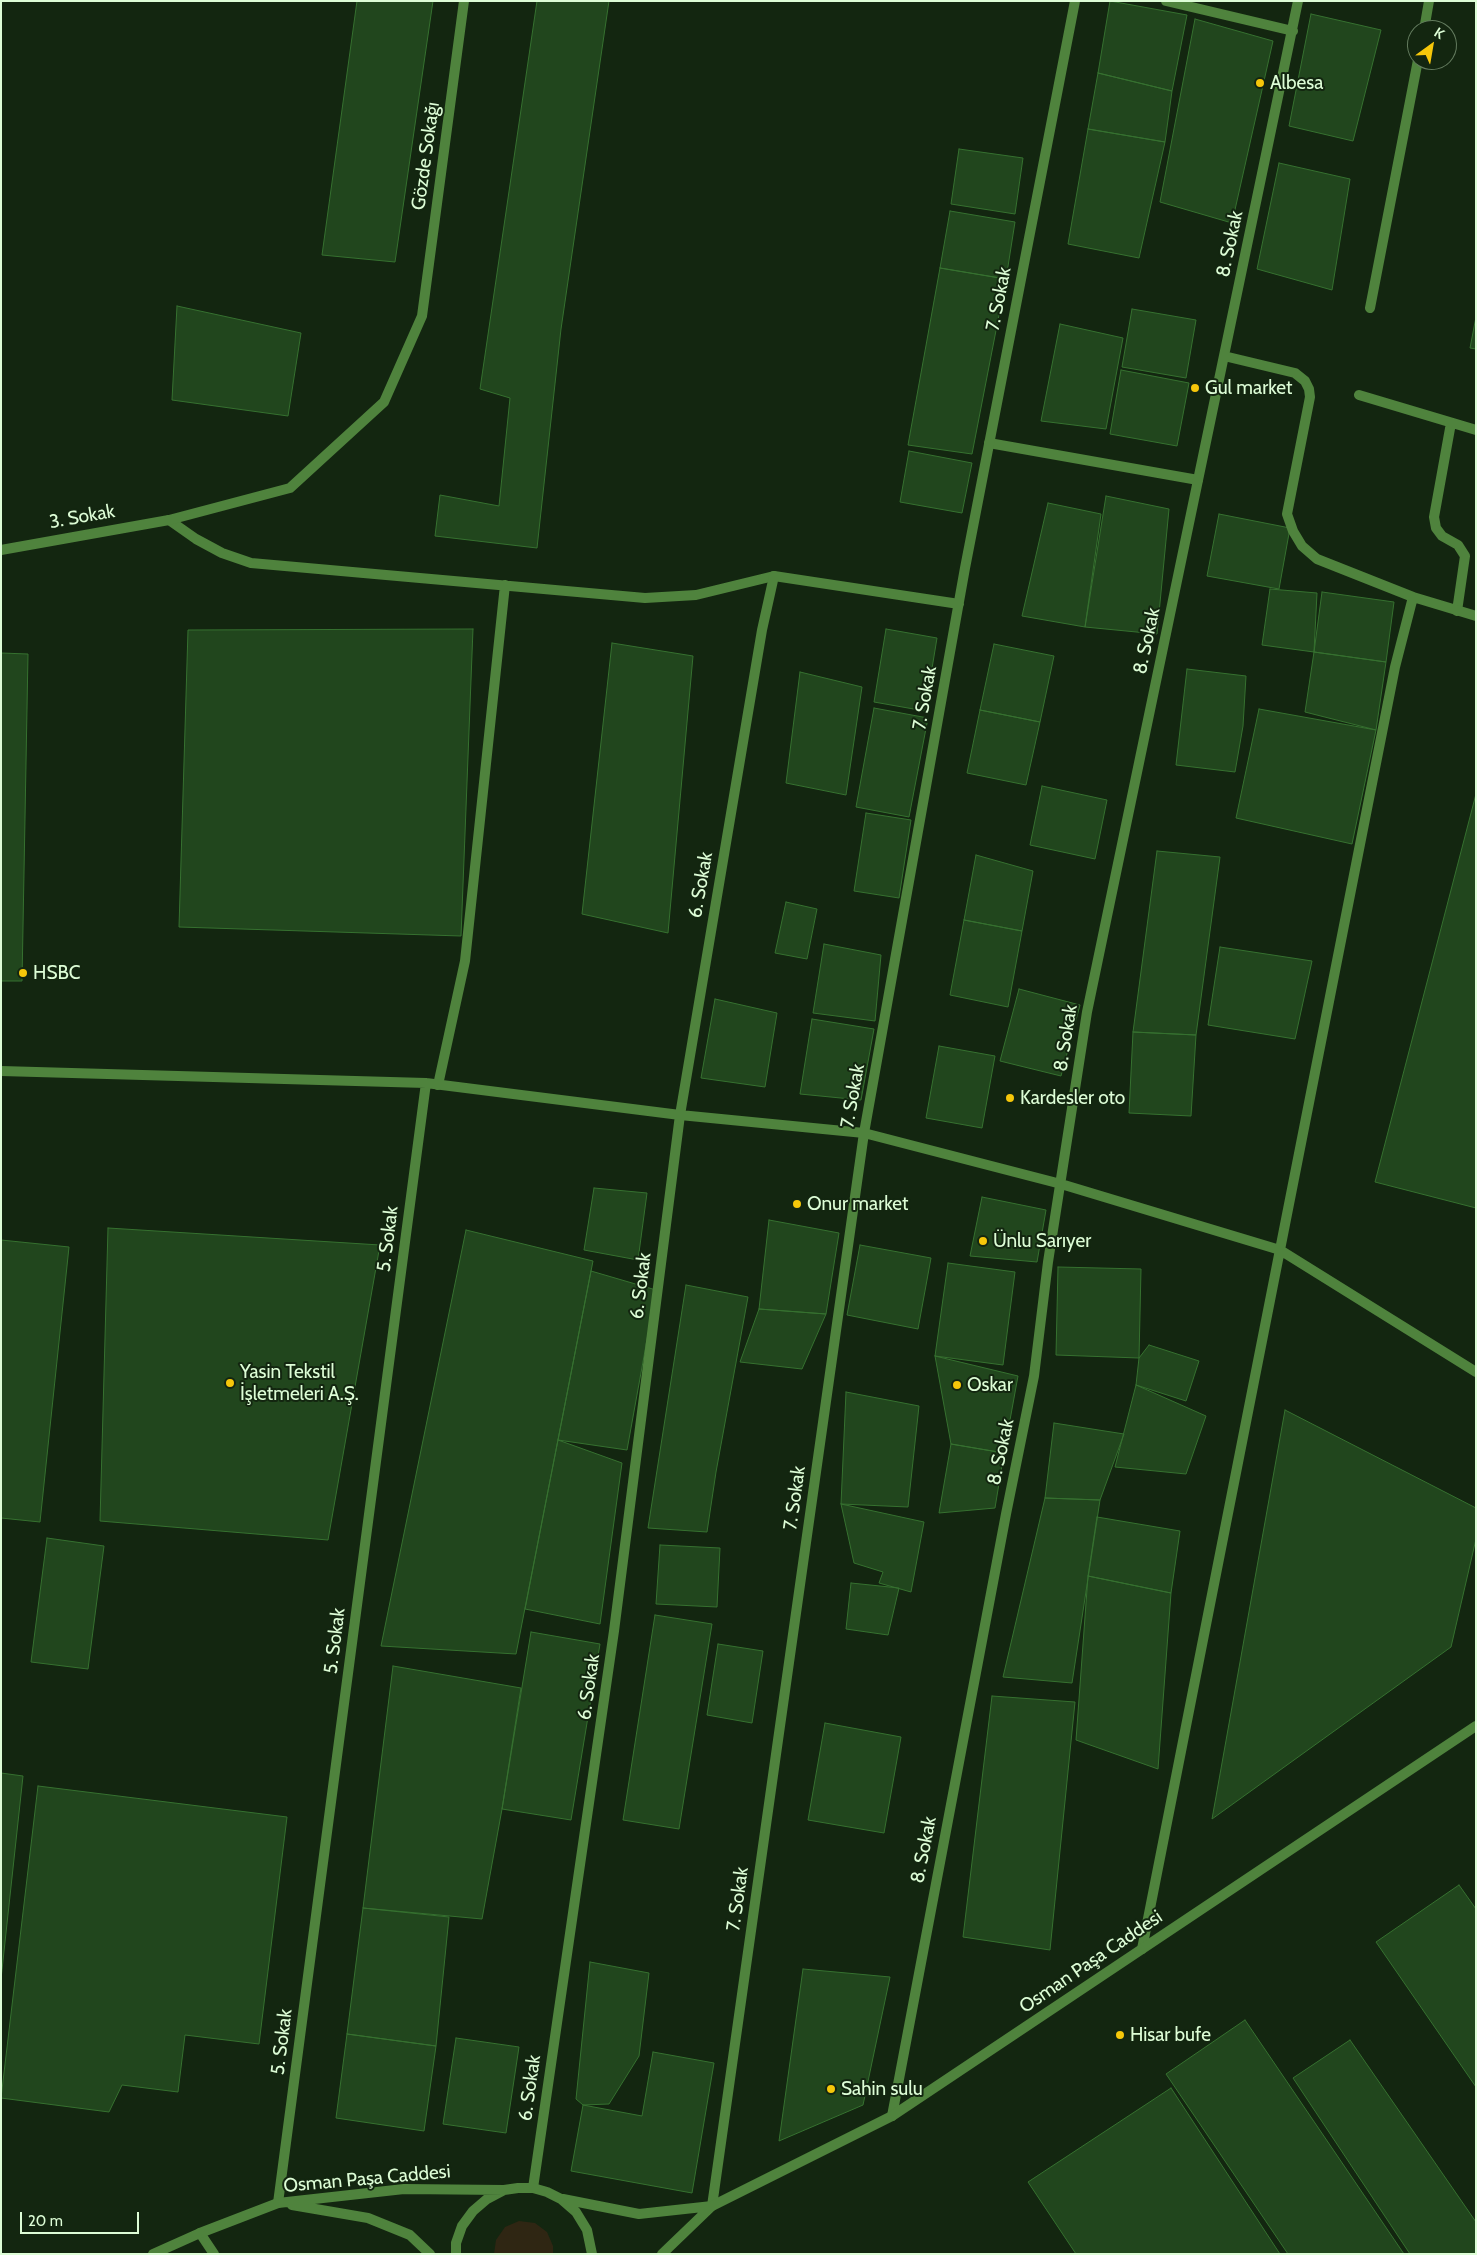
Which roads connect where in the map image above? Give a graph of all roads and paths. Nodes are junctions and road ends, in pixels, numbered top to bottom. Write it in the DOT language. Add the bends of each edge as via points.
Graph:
graph roads {
  1 [pos="464,1"];
  2 [pos="1075,1"];
  3 [pos="1166,1"];
  4 [pos="1298,1"];
  5 [pos="1430,1"];
  6 [pos="1426,20"];
  7 [pos="1293,31"];
  8 [pos="1416,70"];
  9 [pos="1370,308"];
  10 [pos="1224,356"];
  11 [pos="1359,395"];
  12 [pos="1451,423"];
  13 [pos="1476,430"];
  14 [pos="989,443"];
  15 [pos="1198,480"];
  16 [pos="169,520"];
  17 [pos="1,550"];
  18 [pos="774,576"];
  19 [pos="505,585"];
  20 [pos="1413,597"];
  21 [pos="959,604"];
  22 [pos="1457,611"];
  23 [pos="1476,616"];
  24 [pos="1,1071"];
  25 [pos="426,1083"];
  26 [pos="438,1085"];
  27 [pos="680,1115"];
  28 [pos="864,1133"];
  29 [pos="1061,1184"];
  30 [pos="1280,1250"];
  31 [pos="1476,1372"];
  32 [pos="1476,1726"];
  33 [pos="1142,1949"];
  34 [pos="892,2116"];
  35 [pos="533,2188"];
  36 [pos="504,2190"];
  37 [pos="561,2199"];
  38 [pos="278,2203"];
  39 [pos="712,2206"];
  40 [pos="200,2233"];
  41 [pos="153,2254"];
  42 [pos="214,2254"];
  43 [pos="430,2254"];
  44 [pos="456,2254"];
  45 [pos="592,2254"];
  46 [pos="662,2254"];
  1 -- 16 [label="street, Gözde Sokağı" via="422,316 384,402 290,488"];
  2 -- 14 [label="street, 7. Sokak"];
  3 -- 7 [label="street"];
  4 -- 7 [label="street, 8. Sokak"];
  5 -- 6 [label="street"];
  7 -- 10 [label="street, 8. Sokak"];
  8 -- 9 [label="street"];
  10 -- 15 [label="street, 8. Sokak"];
  10 -- 20 [label="street" via="1295,373 1306,381 1310,396 1287,514 1302,546 1317,559"];
  11 -- 12 [label="street"];
  12 -- 13 [label="street"];
  12 -- 22 [label="street" via="1434,517 1442,536 1458,545 1465,556"];
  14 -- 15 [label="street"];
  14 -- 21 [label="street, 7. Sokak"];
  15 -- 29 [label="street, 8. Sokak" via="1087,1012"];
  16 -- 17 [label="street, 3. Sokak"];
  16 -- 19 [label="street" via="222,554 250,563"];
  18 -- 19 [label="street" via="696,595 645,598"];
  18 -- 21 [label="street"];
  18 -- 27 [label="street, 6. Sokak" via="762,630"];
  19 -- 26 [label="street" via="465,961"];
  20 -- 22 [label="street"];
  20 -- 30 [label="street" via="1396,667"];
  21 -- 28 [label="street, 7. Sokak"];
  22 -- 23 [label="street"];
  24 -- 25 [label="street"];
  25 -- 26 [label="street"];
  25 -- 38 [label="street, 5. Sokak"];
  26 -- 27 [label="street"];
  27 -- 28 [label="street"];
  27 -- 35 [label="street, 6. Sokak" via="614,1631"];
  28 -- 29 [label="street"];
  28 -- 39 [label="street, 7. Sokak"];
  29 -- 30 [label="street"];
  29 -- 34 [label="street, 8. Sokak" via="1034,1376"];
  30 -- 31 [label="street"];
  30 -- 33 [label="street"];
  32 -- 33 [label="street, Osman Paşa Caddesi"];
  33 -- 34 [label="street, Osman Paşa Caddesi"];
  34 -- 39 [label="street, Osman Paşa Caddesi"];
  35 -- 36 [label="street, Osman Paşa Caddesi"];
  35 -- 37 [label="street"];
  36 -- 38 [label="street, Osman Paşa Caddesi" via="404,2189"];
  36 -- 44 [label="street" via="487,2198 473,2211 462,2226"];
  37 -- 39 [label="street, Osman Paşa Caddesi" via="639,2214"];
  37 -- 45 [label="street" via="576,2212 587,2230"];
  38 -- 40 [label="street, Osman Paşa Caddesi"];
  38 -- 43 [label="street" via="368,2218 410,2234"];
  39 -- 46 [label="street, Osman Paşa Caddesi"];
  40 -- 41 [label="street, Osman Paşa Caddesi"];
  40 -- 42 [label="street"];
}
